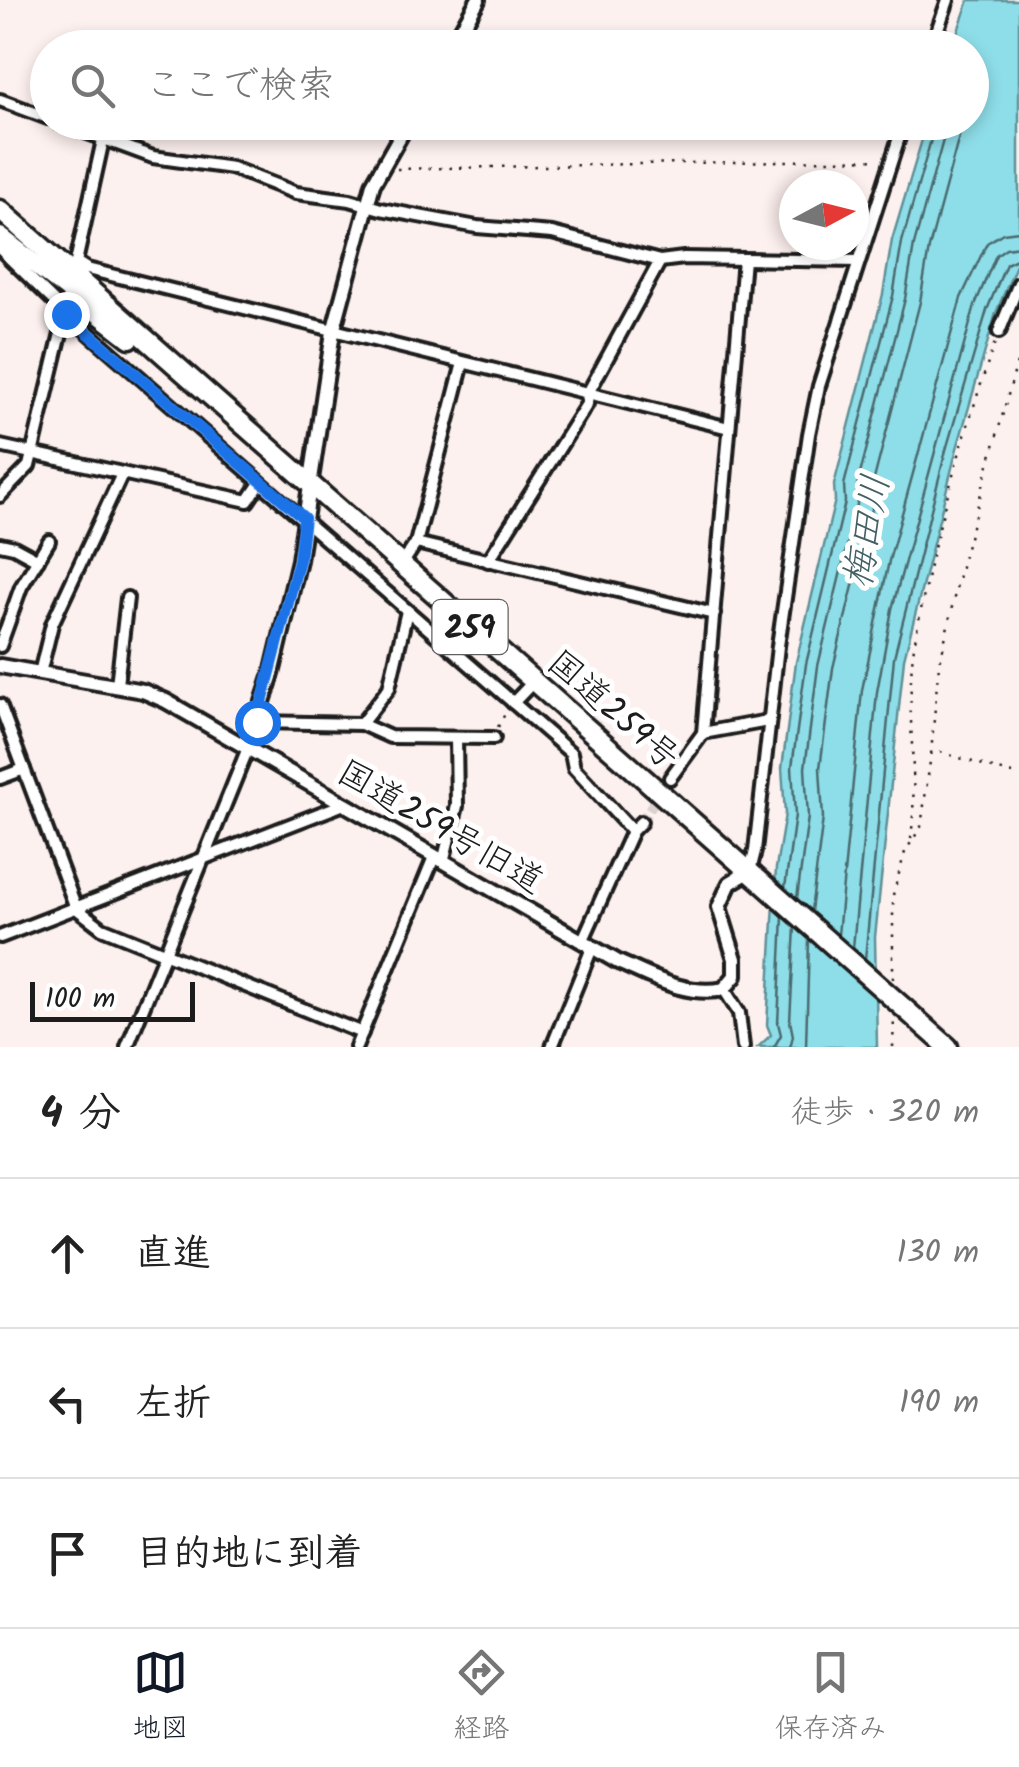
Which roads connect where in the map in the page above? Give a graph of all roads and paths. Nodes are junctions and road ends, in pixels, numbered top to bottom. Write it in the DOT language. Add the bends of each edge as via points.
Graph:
graph roads {
  1 [pos="478,0"];
  2 [pos="948,0"];
  3 [pos="461,30"];
  4 [pos="937,30"];
  5 [pos="0,100"];
  6 [pos="30,111"];
  7 [pos="104,140"];
  8 [pos="398,140"];
  9 [pos="898,140"];
  10 [pos="893,158"];
  11 [pos="380,170"];
  12 [pos="367,205"];
  13 [pos="0,210"];
  14 [pos="0,237"];
  15 [pos="0,250"];
  16 [pos="744,259"];
  17 [pos="859,261"];
  18 [pos="660,262"];
  19 [pos="1019,283"];
  20 [pos="66,314"];
  21 [pos="333,332"];
  22 [pos="999,332"];
  23 [pos="1019,355"];
  24 [pos="464,362"];
  25 [pos="192,382"];
  26 [pos="588,393"];
  27 [pos="729,428"];
  28 [pos="0,446"];
  29 [pos="33,452"];
  30 [pos="122,474"];
  31 [pos="260,483"];
  32 [pos="308,484"];
  33 [pos="0,496"];
  34 [pos="304,518"];
  35 [pos="50,541"];
  36 [pos="416,543"];
  37 [pos="0,544"];
  38 [pos="38,560"];
  39 [pos="488,561"];
  40 [pos="400,566"];
  41 [pos="127,598"];
  42 [pos="407,611"];
  43 [pos="714,614"];
  44 [pos="0,646"];
  45 [pos="0,666"];
  46 [pos="40,672"];
  47 [pos="533,682"];
  48 [pos="116,685"];
  49 [pos="512,702"];
  50 [pos="0,705"];
  51 [pos="768,721"];
  52 [pos="257,722"];
  53 [pos="361,724"];
  54 [pos="704,733"];
  55 [pos="456,738"];
  56 [pos="494,738"];
  57 [pos="248,748"];
  58 [pos="931,754"];
  59 [pos="24,769"];
  60 [pos="1019,776"];
  61 [pos="0,778"];
  62 [pos="670,778"];
  63 [pos="344,804"];
  64 [pos="911,839"];
  65 [pos="203,858"];
  66 [pos="438,860"];
  67 [pos="750,871"];
  68 [pos="76,908"];
  69 [pos="0,936"];
  70 [pos="587,945"];
  71 [pos="165,954"];
  72 [pos="724,989"];
  73 [pos="894,998"];
  74 [pos="362,1034"];
  75 [pos="127,1047"];
  76 [pos="356,1047"];
  77 [pos="552,1047"];
  78 [pos="743,1047"];
  79 [pos="893,1047"];
  80 [pos="948,1047"];
  1 -- 3 [label="street"];
  2 -- 4 [label="street"];
  5 -- 6 [label="street"];
  7 -- 12 [label="street" via="153,156 232,168 296,193"];
  7 -- 21 [label="street" via="76,262"];
  8 -- 11 [label="street"];
  9 -- 10 [label="street"];
  10 -- 11 [label="path"];
  10 -- 17 [label="street"];
  11 -- 12 [label="street"];
  12 -- 18 [label="street" via="477,227 552,233"];
  12 -- 21 [label="street"];
  13 -- 25 [label="highway, 国道259号 / 259"];
  14 -- 25 [label="highway, 国道259号 / 259"];
  15 -- 20 [label="street"];
  16 -- 17 [label="street"];
  16 -- 18 [label="street"];
  16 -- 27 [label="street"];
  17 -- 51 [label="street" via="809,434"];
  18 -- 26 [label="street"];
  19 -- 22 [label="street"];
  20 -- 29 [label="street"];
  20 -- 31 [label="street"];
  21 -- 24 [label="street"];
  21 -- 32 [label="street"];
  22 -- 64 [label="path" via="933,550 912,660"];
  23 -- 58 [label="path" via="956,587 938,672"];
  24 -- 26 [label="street"];
  24 -- 36 [label="street"];
  25 -- 32 [label="highway, 国道259号 / 259"];
  26 -- 27 [label="street"];
  26 -- 39 [label="street" via="577,422"];
  27 -- 43 [label="street"];
  28 -- 29 [label="street"];
  29 -- 30 [label="street"];
  29 -- 33 [label="street" via="29,466"];
  30 -- 31 [label="street" via="248,502"];
  30 -- 46 [label="street" via="52,624"];
  31 -- 34 [label="street"];
  32 -- 34 [label="street"];
  32 -- 40 [label="highway, 国道259号 / 259"];
  34 -- 42 [label="street"];
  34 -- 52 [label="street"];
  35 -- 38 [label="street"];
  36 -- 39 [label="street"];
  36 -- 40 [label="street"];
  37 -- 38 [label="street"];
  38 -- 44 [label="street"];
  39 -- 43 [label="street"];
  40 -- 47 [label="highway, 国道259号 / 259"];
  41 -- 48 [label="street"];
  42 -- 49 [label="street"];
  42 -- 53 [label="street" via="388,688"];
  43 -- 54 [label="street"];
  45 -- 46 [label="street, 国道259号旧道"];
  46 -- 48 [label="street, 国道259号旧道"];
  47 -- 49 [label="street"];
  47 -- 67 [label="highway, 国道259号 / 259"];
  48 -- 57 [label="street, 国道259号旧道" via="143,690"];
  49 -- 56 [label="path"];
  49 -- 70 [label="street" via="571,753 574,768 637,827"];
  50 -- 59 [label="street"];
  51 -- 54 [label="street"];
  51 -- 67 [label="street"];
  52 -- 53 [label="street"];
  52 -- 57 [label="street"];
  53 -- 55 [label="street" via="390,737"];
  54 -- 62 [label="street"];
  55 -- 56 [label="street"];
  55 -- 66 [label="street" via="458,806"];
  57 -- 63 [label="street, 国道259号旧道"];
  57 -- 65 [label="street"];
  58 -- 60 [label="path"];
  58 -- 64 [label="path" via="921,827"];
  59 -- 61 [label="street"];
  59 -- 68 [label="street"];
  63 -- 65 [label="street"];
  63 -- 66 [label="street, 国道259号旧道"];
  64 -- 73 [label="path" via="893,896"];
  65 -- 68 [label="street"];
  65 -- 71 [label="street"];
  66 -- 70 [label="street, 国道259号旧道"];
  66 -- 74 [label="street"];
  67 -- 72 [label="street" via="730,883 719,907 735,959 735,976"];
  67 -- 73 [label="highway, 国道259号 / 259"];
  68 -- 69 [label="street"];
  68 -- 71 [label="street" via="102,928"];
  70 -- 72 [label="street, 国道259号旧道" via="682,989"];
  70 -- 77 [label="street"];
  71 -- 74 [label="street"];
  71 -- 75 [label="street"];
  72 -- 78 [label="street" via="739,1013"];
  73 -- 79 [label="path"];
  73 -- 80 [label="highway, 国道259号 / 259"];
  74 -- 76 [label="street"];
}
